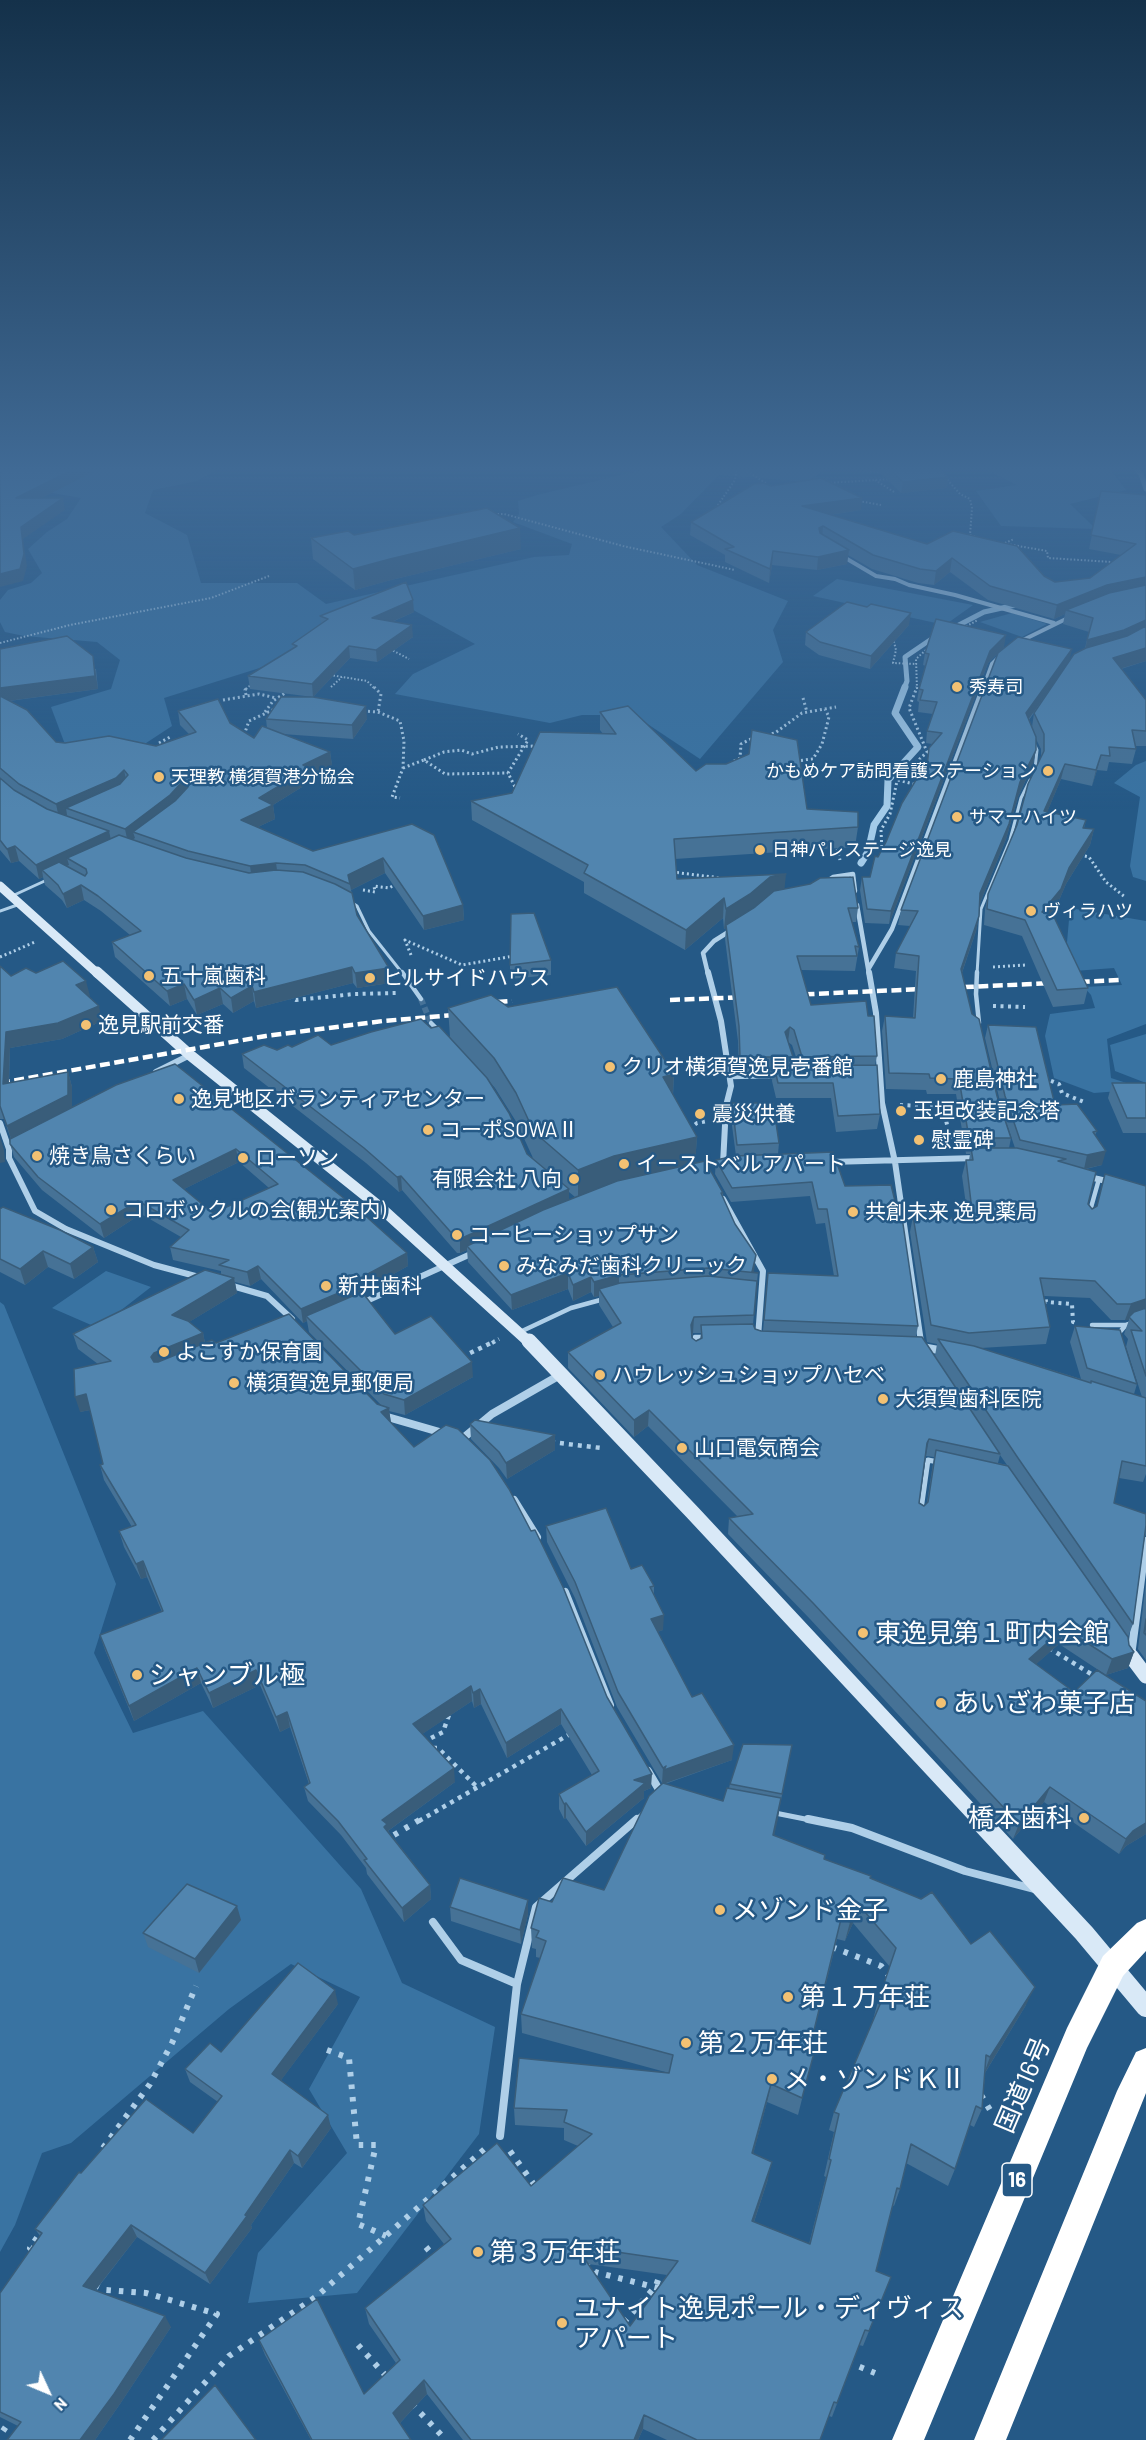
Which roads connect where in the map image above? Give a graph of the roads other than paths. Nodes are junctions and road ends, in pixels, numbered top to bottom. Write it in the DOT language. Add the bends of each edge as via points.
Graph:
graph roads {
  1 [pos="899,582"];
  2 [pos="1083,612"];
  3 [pos="1054,623"];
  4 [pos="1018,643"];
  5 [pos="1029,646"];
  6 [pos="1011,647"];
  7 [pos="1005,651"];
  8 [pos="1033,741"];
  9 [pos="51,878"];
  10 [pos="0,886"];
  11 [pos="816,888"];
  12 [pos="16,900"];
  13 [pos="347,900"];
  14 [pos="0,910"];
  15 [pos="742,924"];
  16 [pos="869,968"];
  17 [pos="420,999"];
  18 [pos="431,1023"];
  19 [pos="439,1032"];
  20 [pos="980,1033"];
  21 [pos="190,1055"];
  22 [pos="868,1075"];
  23 [pos="880,1075"];
  24 [pos="147,1076"];
  25 [pos="786,1076"];
  26 [pos="729,1077"];
  27 [pos="0,1123"];
  28 [pos="18,1143"];
  29 [pos="9,1149"];
  30 [pos="984,1158"];
  31 [pos="824,1162"];
  32 [pos="895,1162"];
  33 [pos="732,1165"];
  34 [pos="723,1166"];
  35 [pos="715,1168"];
  36 [pos="1076,1174"];
  37 [pos="1099,1179"];
  38 [pos="1121,1184"];
  39 [pos="719,1192"];
  40 [pos="1088,1221"];
  41 [pos="480,1250"];
  42 [pos="444,1267"];
  43 [pos="206,1279"];
  44 [pos="216,1282"];
  45 [pos="750,1292"];
  46 [pos="761,1293"];
  47 [pos="609,1298"];
  48 [pos="355,1306"];
  49 [pos="1138,1320"];
  50 [pos="294,1322"];
  51 [pos="281,1324"];
  52 [pos="1092,1325"];
  53 [pos="1126,1325"];
  54 [pos="519,1331"];
  55 [pos="747,1336"];
  56 [pos="758,1336"];
  57 [pos="716,1337"];
  58 [pos="764,1341"];
  59 [pos="1120,1345"];
  60 [pos="910,1347"];
  61 [pos="922,1347"];
  62 [pos="696,1353"];
  63 [pos="957,1354"];
  64 [pos="928,1356"];
  65 [pos="560,1375"];
  66 [pos="376,1408"];
  67 [pos="462,1439"];
  68 [pos="471,1448"];
  69 [pos="945,1464"];
  70 [pos="511,1495"];
  71 [pos="920,1517"];
  72 [pos="1146,1542"];
  73 [pos="541,1543"];
  74 [pos="559,1580"];
  75 [pos="1128,1652"];
  76 [pos="1146,1676"];
  77 [pos="612,1710"];
  78 [pos="646,1767"];
  79 [pos="663,1796"];
  80 [pos="674,1797"];
  81 [pos="654,1804"];
  82 [pos="763,1811"];
  83 [pos="645,1812"];
  84 [pos="1045,1892"];
  85 [pos="433,1922"];
  86 [pos="1146,1932"];
  87 [pos="1113,1966"];
  88 [pos="517,1984"];
  89 [pos="1146,2007"];
  90 [pos="1146,2062"];
  91 [pos="500,2136"];
  92 [pos="908,2440"];
  93 [pos="990,2440"];
  1 -- 3 [label="street"];
  2 -- 3 [label="street"];
  3 -- 4 [label="street"];
  4 -- 5 [label="street"];
  4 -- 6 [label="street"];
  7 -- 16 [label="street" via="992,664 892,930"];
  8 -- 20 [label="lane" via="1037,765 981,909 977,1006"];
  9 -- 12 [label="lane"];
  10 -- 12 [label="street"];
  11 -- 16 [label="street" via="833,877 853,874"];
  12 -- 14 [label="lane"];
  12 -- 21 [label="street"];
  13 -- 17 [label="lane" via="357,906 369,931"];
  15 -- 26 [label="street" via="714,941 703,953 722,1021"];
  16 -- 23 [label="street"];
  18 -- 19 [label="lane"];
  21 -- 24 [label="street"];
  21 -- 42 [label="street" via="381,1208"];
  22 -- 23 [label="lane"];
  23 -- 32 [label="street"];
  25 -- 26 [label="lane"];
  26 -- 34 [label="street"];
  27 -- 29 [label="street"];
  28 -- 29 [label="street"];
  29 -- 43 [label="street" via="9,1158 35,1211 66,1229 154,1265"];
  30 -- 32 [label="street"];
  31 -- 32 [label="street"];
  32 -- 61 [label="street"];
  33 -- 34 [label="street"];
  34 -- 35 [label="street"];
  36 -- 37 [label="street"];
  37 -- 38 [label="street"];
  37 -- 40 [label="lane"];
  39 -- 46 [label="street" via="763,1271"];
  41 -- 42 [label="street"];
  42 -- 48 [label="street"];
  42 -- 54 [label="street"];
  44 -- 50 [label="street" via="267,1296"];
  45 -- 46 [label="lane"];
  46 -- 56 [label="street"];
  47 -- 54 [label="lane" via="571,1308"];
  49 -- 53 [label="lane"];
  50 -- 51 [label="lane"];
  52 -- 53 [label="lane"];
  53 -- 59 [label="lane" via="1117,1335"];
  54 -- 65 [label="street"];
  55 -- 56 [label="lane"];
  56 -- 58 [label="street" via="757,1341"];
  57 -- 62 [label="lane" via="695,1337"];
  60 -- 61 [label="street"];
  61 -- 63 [label="street"];
  61 -- 64 [label="street"];
  65 -- 67 [label="street" via="492,1414"];
  65 -- 84 [label="street"];
  66 -- 67 [label="street" via="383,1415"];
  67 -- 68 [label="street"];
  69 -- 71 [label="lane" via="928,1460"];
  70 -- 73 [label="street"];
  72 -- 75 [label="street"];
  74 -- 77 [label="street"];
  75 -- 76 [label="street"];
  78 -- 79 [label="street"];
  79 -- 80 [label="lane"];
  79 -- 81 [label="lane"];
  82 -- 84 [label="lane" via="852,1828 965,1871"];
  83 -- 88 [label="lane" via="536,1907"];
  84 -- 87 [label="street"];
  85 -- 88 [label="lane" via="461,1960"];
  86 -- 87 [label="highway, 国道16号 / 16"];
  87 -- 89 [label="street"];
  87 -- 92 [label="highway, 国道16号 / 16" via="1077,2038"];
  88 -- 91 [label="lane"];
  90 -- 93 [label="highway"];
}
